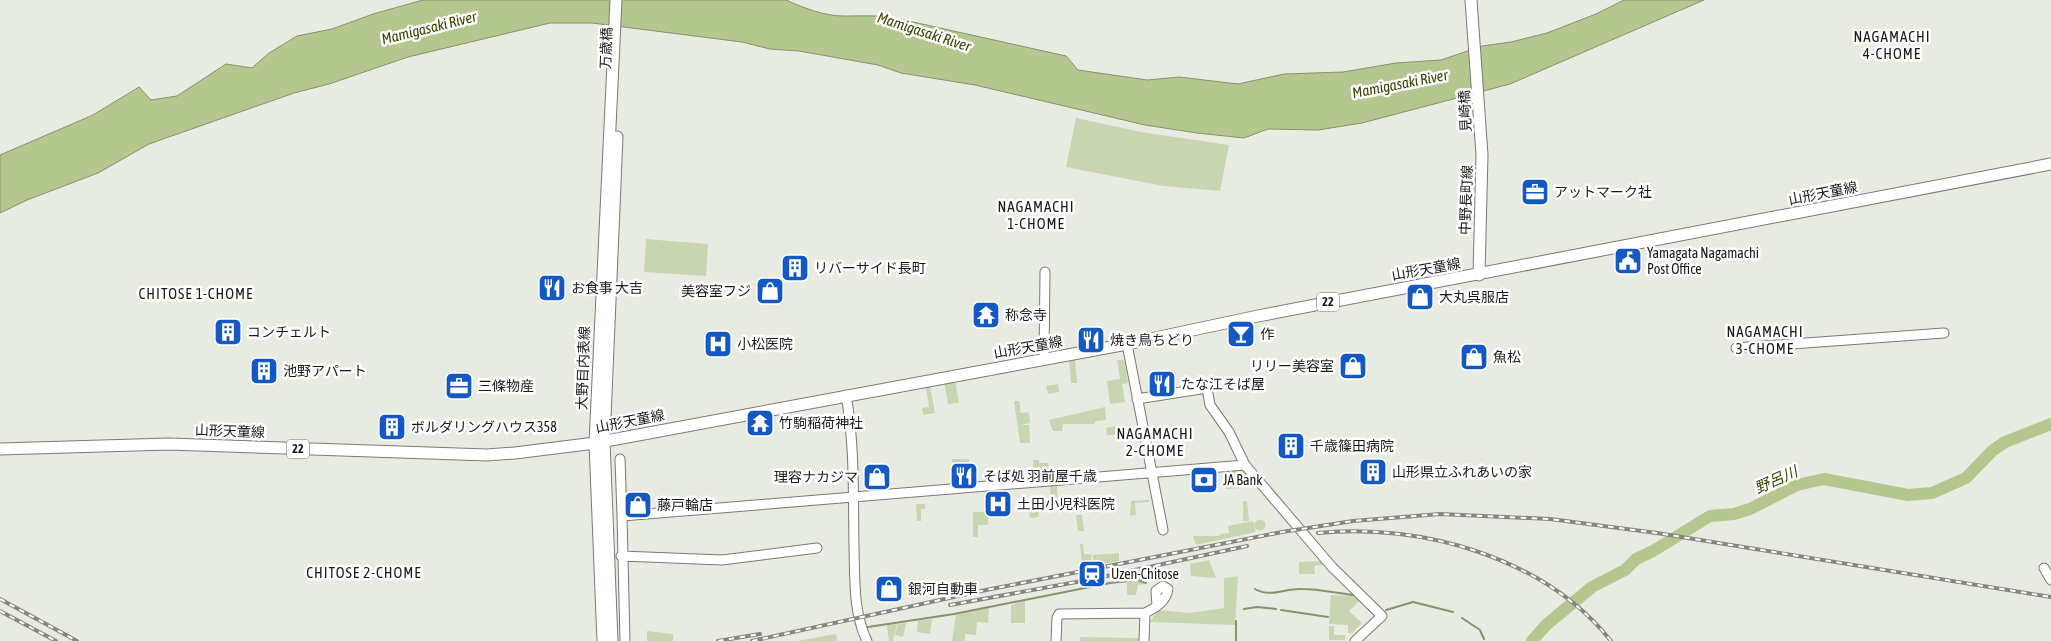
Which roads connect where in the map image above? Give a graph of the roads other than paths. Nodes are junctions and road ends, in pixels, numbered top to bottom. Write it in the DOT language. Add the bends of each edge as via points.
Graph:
graph roads {
  1 [pos="616,0"];
  2 [pos="623,0"];
  3 [pos="1472,3"];
  4 [pos="616,96"];
  5 [pos="1482,156"];
  6 [pos="2051,164"];
  7 [pos="1045,272"];
  8 [pos="1479,275"];
  9 [pos="1944,333"];
  10 [pos="1127,344"];
  11 [pos="1736,348"];
  12 [pos="1044,359"];
  13 [pos="846,395"];
  14 [pos="1137,399"];
  15 [pos="600,442"];
  16 [pos="0,449"];
  17 [pos="620,460"];
  18 [pos="1245,465"];
  19 [pos="1151,473"];
  20 [pos="853,496"];
  21 [pos="622,516"];
  22 [pos="1163,530"];
  23 [pos="817,548"];
  24 [pos="621,556"];
  25 [pos="2044,568"];
  26 [pos="2051,580"];
  27 [pos="1157,606"];
  28 [pos="1144,614"];
  29 [pos="602,641"];
  30 [pos="612,641"];
  31 [pos="625,641"];
  32 [pos="867,641"];
  33 [pos="1056,641"];
  34 [pos="1144,641"];
  35 [pos="1354,641"];
  1 -- 4 [label="main road, 万歳橋"];
  2 -- 4 [label="main road, 万歳橋"];
  3 -- 5 [label="main road, 見崎橋"];
  4 -- 15 [label="main road, 大野目内表線"];
  5 -- 8 [label="main road, 中野長町線"];
  6 -- 8 [label="main road, 山形天童線 / 22"];
  7 -- 12 [label="street"];
  8 -- 10 [label="main road, 山形天童線 / 22"];
  9 -- 11 [label="street"];
  10 -- 12 [label="main road, 山形天童線 / 22"];
  10 -- 14 [label="street"];
  12 -- 13 [label="main road, 山形天童線 / 22"];
  13 -- 15 [label="main road, 山形天童線 / 22"];
  13 -- 20 [label="street" via="853,431"];
  14 -- 18 [label="street" via="1207,388 1210,405 1229,432"];
  14 -- 19 [label="street"];
  15 -- 16 [label="main road, 山形天童線 / 22" via="487,455 169,444"];
  15 -- 29 [label="main road, 大野目内表線"];
  15 -- 30 [label="main road, 大野目内表線"];
  17 -- 21 [label="street"];
  18 -- 19 [label="street"];
  18 -- 35 [label="street" via="1332,567 1382,616"];
  19 -- 20 [label="street"];
  19 -- 22 [label="street"];
  20 -- 21 [label="street"];
  20 -- 32 [label="street" via="855,594 862,632"];
  21 -- 24 [label="street"];
  23 -- 24 [label="street" via="722,560"];
  24 -- 31 [label="street"];
  25 -- 26 [label="street"];
  27 -- 28 [label="street"];
  28 -- 33 [label="street" via="1059,614 1056,618"];
  28 -- 34 [label="street"];
}
